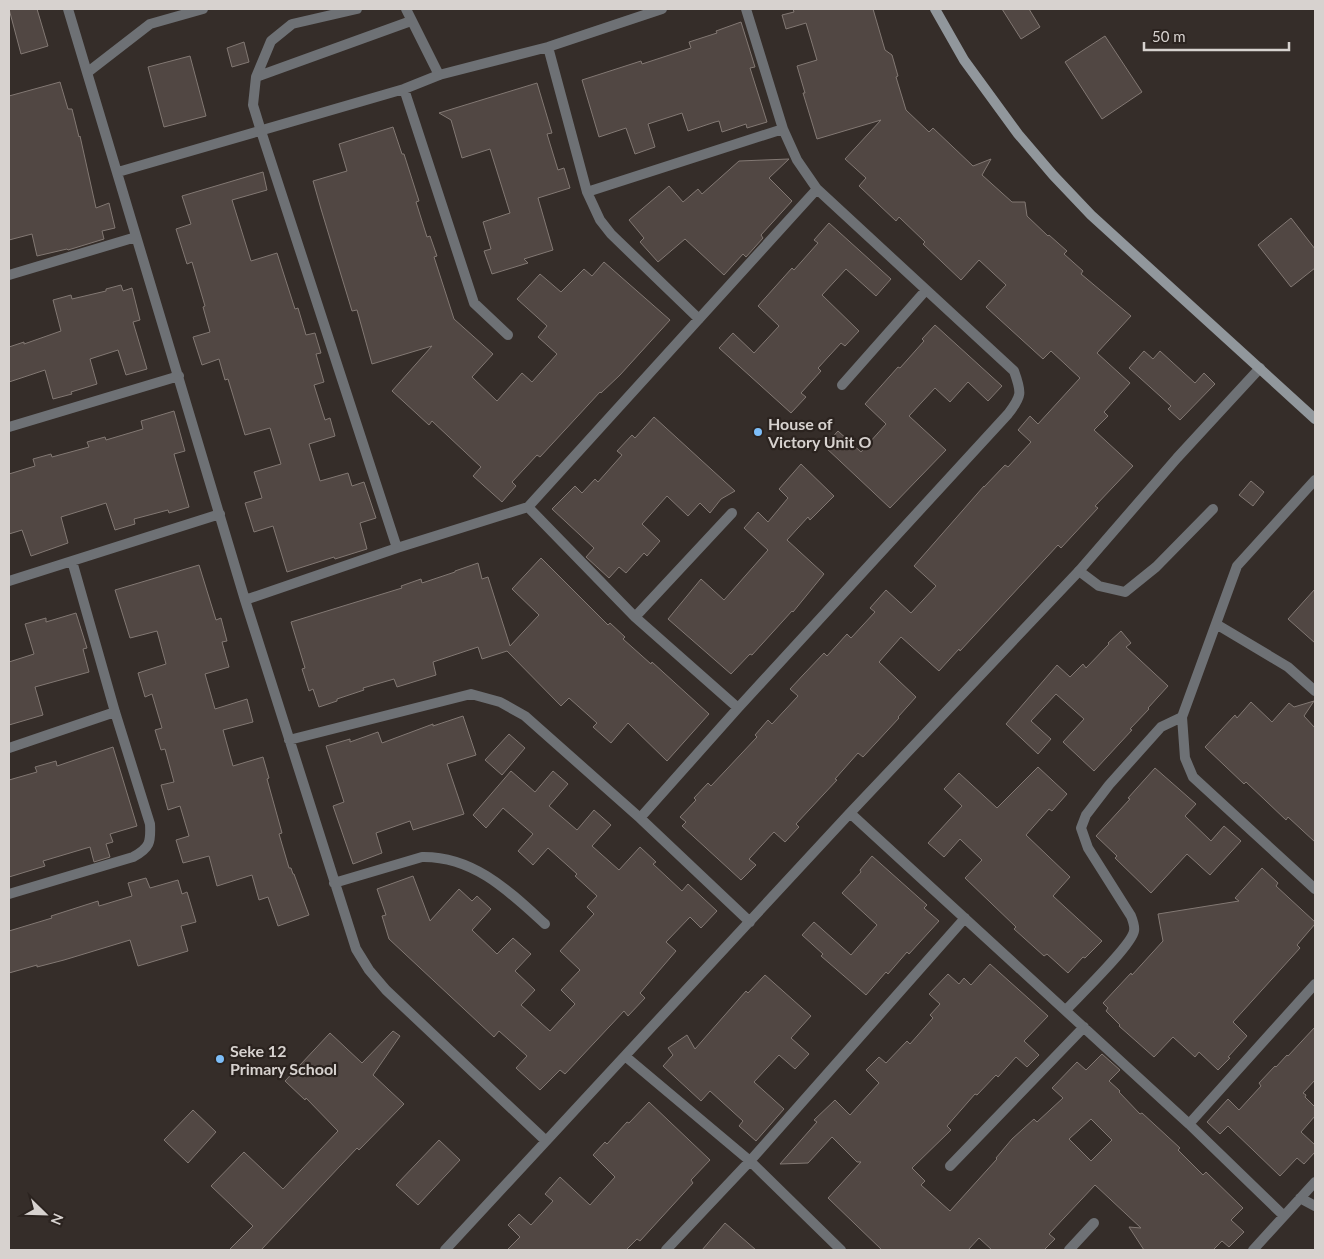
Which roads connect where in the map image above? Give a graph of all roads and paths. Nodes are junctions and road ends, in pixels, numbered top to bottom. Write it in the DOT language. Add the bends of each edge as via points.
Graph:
graph roads {
  1 [pos="68,9"];
  2 [pos="203,9"];
  3 [pos="358,9"];
  4 [pos="406,9"];
  5 [pos="662,9"];
  6 [pos="746,9"];
  7 [pos="936,9"];
  8 [pos="412,21"];
  9 [pos="548,47"];
  10 [pos="88,72"];
  11 [pos="439,75"];
  12 [pos="256,77"];
  13 [pos="404,89"];
  14 [pos="783,129"];
  15 [pos="261,130"];
  16 [pos="118,172"];
  17 [pos="817,189"];
  18 [pos="587,192"];
  19 [pos="136,237"];
  20 [pos="9,275"];
  21 [pos="926,290"];
  22 [pos="700,319"];
  23 [pos="508,334"];
  24 [pos="1260,368"];
  25 [pos="179,376"];
  26 [pos="842,385"];
  27 [pos="1315,418"];
  28 [pos="9,427"];
  29 [pos="1314,484"];
  30 [pos="528,508"];
  31 [pos="1213,509"];
  32 [pos="732,513"];
  33 [pos="220,514"];
  34 [pos="397,548"];
  35 [pos="72,561"];
  36 [pos="1079,571"];
  37 [pos="9,581"];
  38 [pos="246,600"];
  39 [pos="635,617"];
  40 [pos="1216,624"];
  41 [pos="1315,691"];
  42 [pos="738,708"];
  43 [pos="115,712"];
  44 [pos="1182,717"];
  45 [pos="289,740"];
  46 [pos="9,748"];
  47 [pos="850,813"];
  48 [pos="640,818"];
  49 [pos="334,883"];
  50 [pos="1315,889"];
  51 [pos="9,894"];
  52 [pos="965,918"];
  53 [pos="750,922"];
  54 [pos="545,924"];
  55 [pos="1315,984"];
  56 [pos="1066,1010"];
  57 [pos="1084,1027"];
  58 [pos="625,1056"];
  59 [pos="1189,1124"];
  60 [pos="546,1141"];
  61 [pos="750,1161"];
  62 [pos="950,1166"];
  63 [pos="1315,1182"];
  64 [pos="1300,1198"];
  65 [pos="1315,1206"];
  66 [pos="1284,1216"];
  67 [pos="1094,1224"];
  68 [pos="445,1250"];
  69 [pos="666,1250"];
  70 [pos="840,1250"];
  71 [pos="1069,1250"];
  72 [pos="1253,1250"];
  1 -- 10 [label="street"];
  2 -- 10 [label="street" via="150,24"];
  3 -- 12 [label="street" via="292,24 271,41"];
  4 -- 8 [label="street"];
  5 -- 9 [label="street"];
  6 -- 14 [label="street"];
  7 -- 24 [label="street" via="964,60 1018,134 1053,175 1091,215"];
  8 -- 11 [label="street"];
  8 -- 12 [label="street"];
  9 -- 11 [label="street"];
  9 -- 18 [label="street"];
  10 -- 16 [label="street"];
  11 -- 13 [label="street"];
  12 -- 15 [label="street" via="253,105"];
  13 -- 15 [label="street"];
  13 -- 23 [label="street" via="474,302"];
  14 -- 17 [label="street" via="797,160"];
  14 -- 18 [label="street"];
  15 -- 16 [label="street"];
  15 -- 34 [label="street"];
  16 -- 19 [label="street"];
  17 -- 21 [label="street"];
  17 -- 22 [label="street"];
  18 -- 22 [label="street" via="600,220 611,234"];
  19 -- 20 [label="street"];
  19 -- 25 [label="street"];
  21 -- 26 [label="street"];
  21 -- 42 [label="street" via="1014,371 1020,387 1018,400"];
  22 -- 30 [label="street"];
  24 -- 27 [label="street"];
  24 -- 36 [label="street"];
  25 -- 28 [label="street"];
  25 -- 33 [label="street"];
  29 -- 40 [label="street" via="1237,566"];
  30 -- 34 [label="street"];
  30 -- 39 [label="street"];
  31 -- 36 [label="street" via="1156,567 1125,592 1100,586"];
  32 -- 39 [label="street"];
  33 -- 35 [label="street"];
  33 -- 38 [label="street"];
  34 -- 38 [label="street"];
  35 -- 37 [label="street"];
  35 -- 43 [label="street"];
  36 -- 47 [label="street"];
  38 -- 45 [label="street"];
  39 -- 42 [label="street"];
  40 -- 41 [label="street" via="1288,667"];
  40 -- 44 [label="street"];
  42 -- 48 [label="street"];
  43 -- 46 [label="street"];
  43 -- 51 [label="street" via="150,824 148,846 133,857"];
  44 -- 50 [label="street" via="1185,758 1193,777"];
  44 -- 56 [label="street" via="1162,727 1086,815 1081,828 1083,837 1131,916 1134,931 1125,947"];
  45 -- 48 [label="street" via="471,694 500,702 525,716"];
  45 -- 49 [label="street"];
  47 -- 52 [label="street"];
  47 -- 53 [label="street"];
  48 -- 53 [label="street"];
  49 -- 54 [label="street" via="422,857 435,857 485,874"];
  49 -- 60 [label="street" via="356,949 369,970 386,990"];
  52 -- 56 [label="street"];
  52 -- 61 [label="street"];
  53 -- 58 [label="street"];
  55 -- 59 [label="street"];
  56 -- 57 [label="street"];
  57 -- 59 [label="street"];
  57 -- 62 [label="street"];
  58 -- 60 [label="street"];
  58 -- 61 [label="street"];
  59 -- 66 [label="street"];
  60 -- 68 [label="street"];
  61 -- 69 [label="street"];
  61 -- 70 [label="street"];
  63 -- 64 [label="street"];
  64 -- 65 [label="street"];
  64 -- 66 [label="street"];
  66 -- 72 [label="street"];
  67 -- 71 [label="street"];
}
